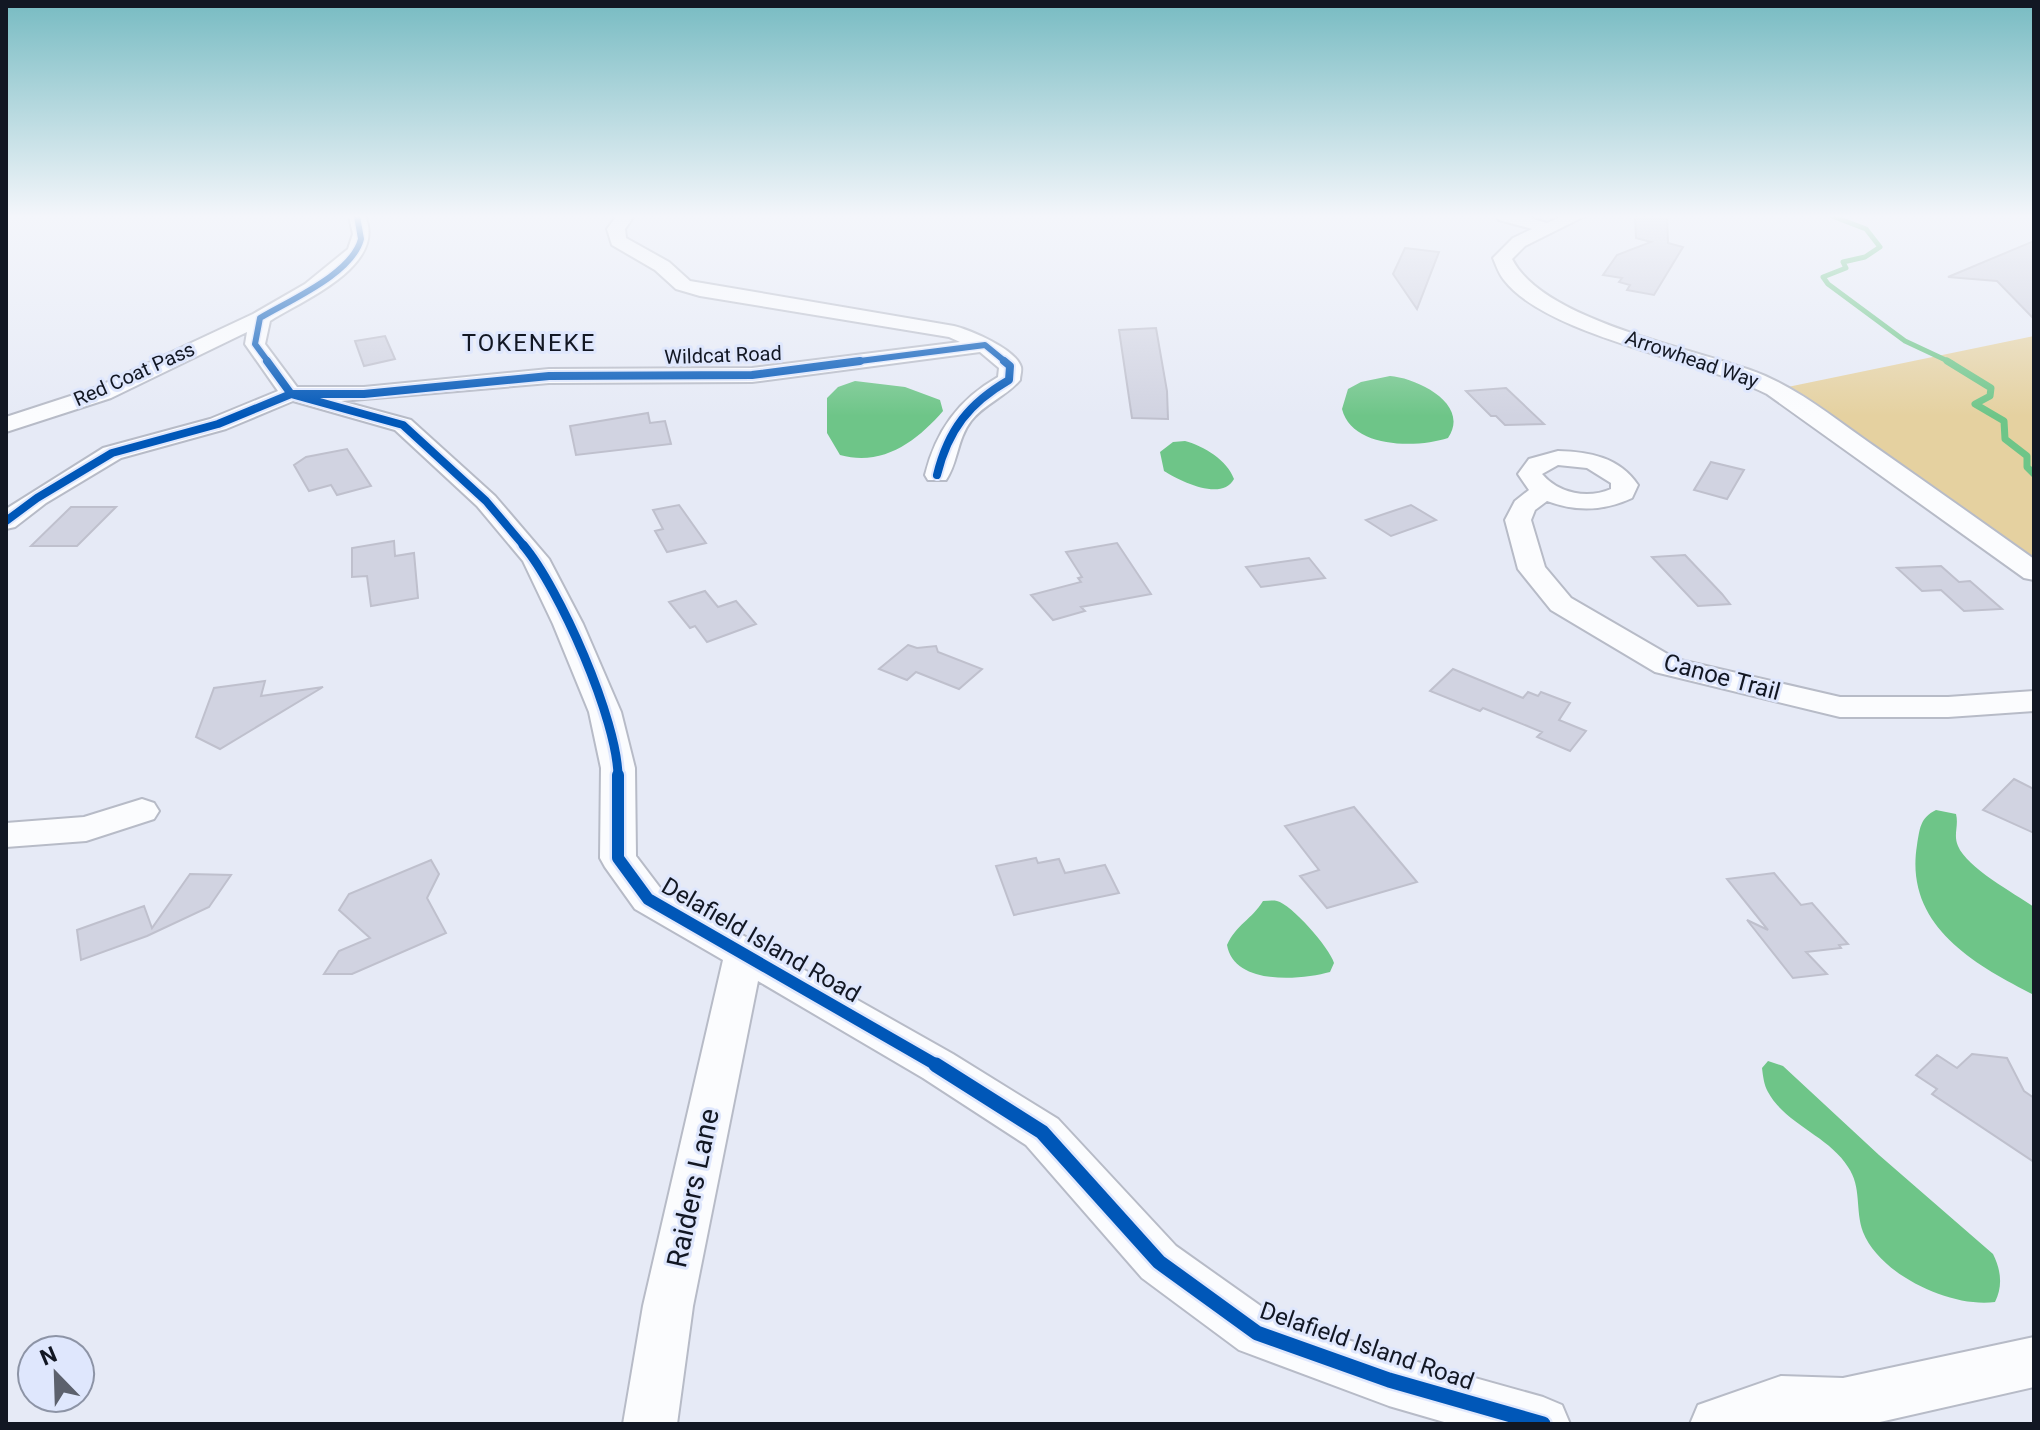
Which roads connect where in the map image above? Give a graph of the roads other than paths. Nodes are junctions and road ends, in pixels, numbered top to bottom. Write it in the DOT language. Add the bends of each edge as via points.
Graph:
graph roads {
  1 [pos="316,283"];
  2 [pos="680,283"];
  3 [pos="1516,283"];
  4 [pos="260,318"];
  5 [pos="985,345"];
  6 [pos="291,394"];
  7 [pos="6,425"];
  8 [pos="937,475"];
  9 [pos="1545,490"];
  10 [pos="6,521"];
  11 [pos="2034,572"];
  12 [pos="2034,701"];
  13 [pos="142,811"];
  14 [pos="6,835"];
  15 [pos="744,954"];
  16 [pos="2034,1362"];
  17 [pos="650,1424"];
  18 [pos="1543,1424"];
  19 [pos="1717,1424"];
  1 -- 4 [label="street"];
  2 -- 5 [label="street" via="954,332"];
  3 -- 11 [label="street, Arrowhead Way" via="1585,322 1778,389"];
  4 -- 6 [label="street" via="255,344"];
  4 -- 7 [label="street, Red Coat Pass" via="103,393"];
  5 -- 6 [label="street, Wildcat Road" via="752,375 549,376 364,394"];
  5 -- 8 [label="street" via="1010,366 1009,380 981,394 958,422"];
  6 -- 10 [label="street" via="218,424 112,453"];
  6 -- 15 [label="street, Delafield Island Road" via="403,425 486,501 535,559 605,712 618,768 618,858 648,899"];
  9 -- 12 [label="street, Canoe Trail" via="1524,506 1518,520 1532,569 1561,604 1666,666 1840,707"];
  13 -- 14 [label="street" via="86,829"];
  15 -- 17 [label="street, Raiders Lane" via="668,1306"];
  15 -- 18 [label="street, Delafield Island Road" via="1042,1132 1159,1262 1257,1333 1389,1380"];
  16 -- 19 [label="street" via="1843,1404 1781,1402"];
}
